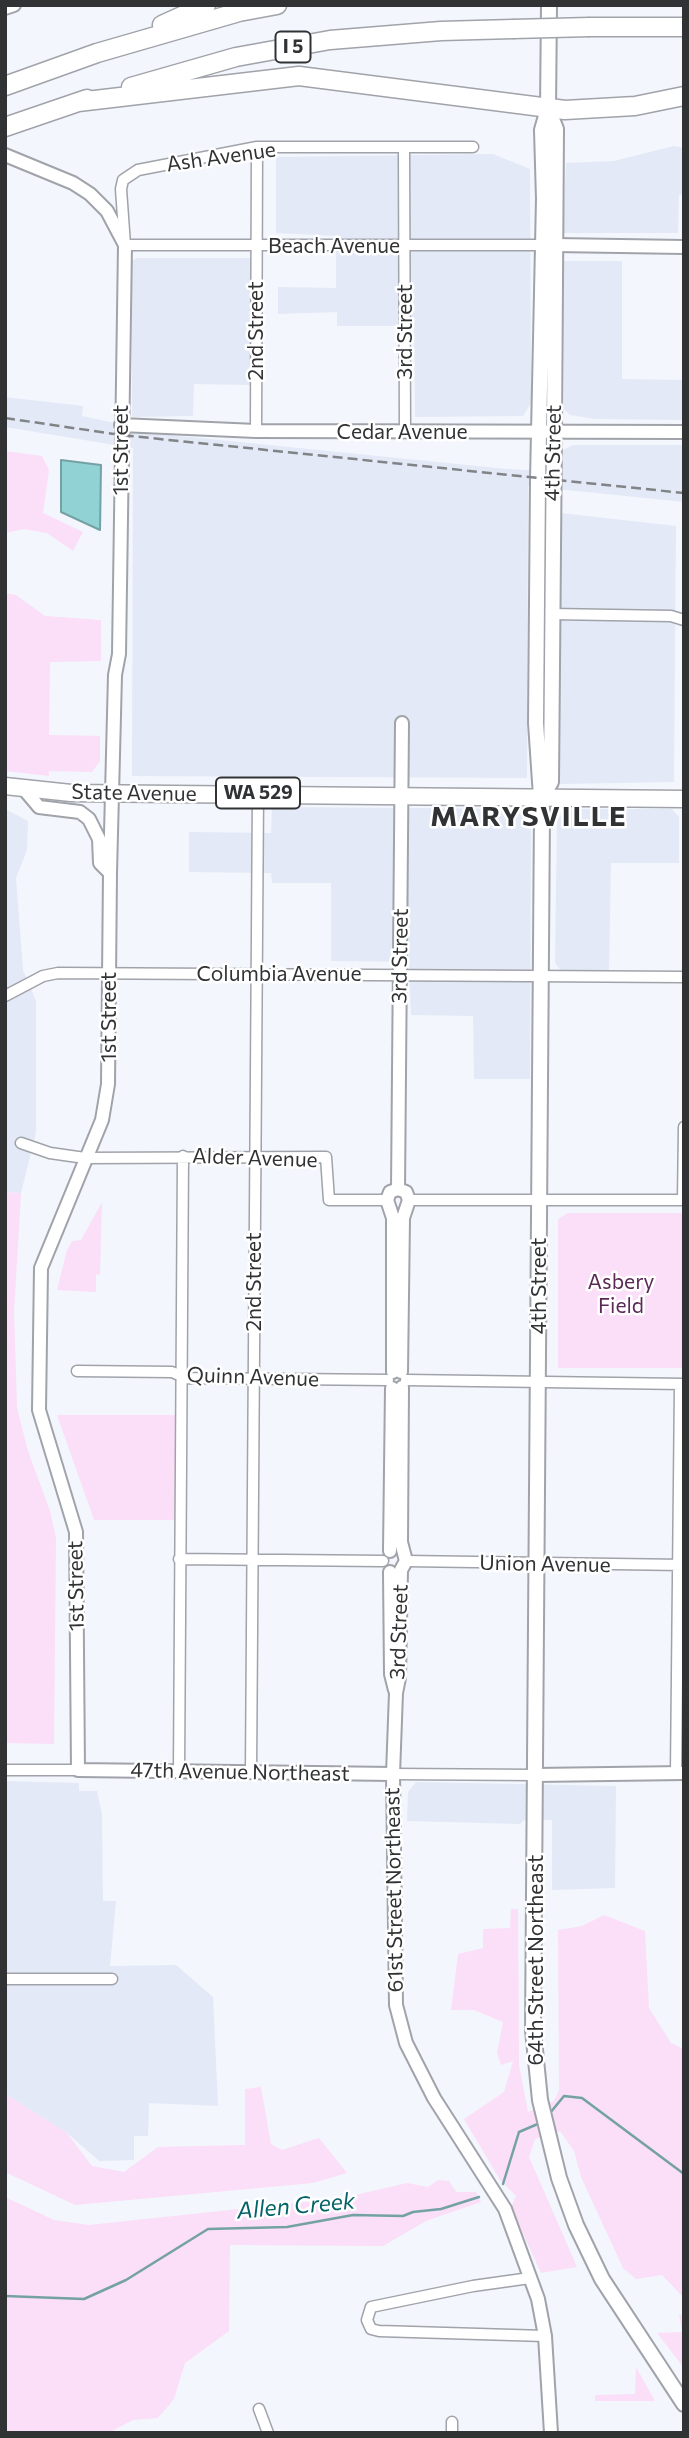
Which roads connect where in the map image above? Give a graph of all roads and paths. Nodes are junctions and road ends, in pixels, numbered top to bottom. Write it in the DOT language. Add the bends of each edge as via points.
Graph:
graph roads {
  1 [pos="14,5"];
  2 [pos="206,5"];
  3 [pos="277,5"];
  4 [pos="549,5"];
  5 [pos="5,8"];
  6 [pos="684,27"];
  7 [pos="97,53"];
  8 [pos="5,86"];
  9 [pos="684,96"];
  10 [pos="78,102"];
  11 [pos="548,109"];
  12 [pos="5,127"];
  13 [pos="473,146"];
  14 [pos="257,147"];
  15 [pos="404,147"];
  16 [pos="5,155"];
  17 [pos="125,245"];
  18 [pos="256,245"];
  19 [pos="549,245"];
  20 [pos="404,246"];
  21 [pos="684,247"];
  22 [pos="121,425"];
  23 [pos="256,431"];
  24 [pos="405,432"];
  25 [pos="684,432"];
  26 [pos="547,433"];
  27 [pos="538,559"];
  28 [pos="552,614"];
  29 [pos="684,620"];
  30 [pos="402,723"];
  31 [pos="5,786"];
  32 [pos="23,789"];
  33 [pos="114,793"];
  34 [pos="258,793"];
  35 [pos="402,796"];
  36 [pos="542,797"];
  37 [pos="684,799"];
  38 [pos="110,873"];
  39 [pos="109,974"];
  40 [pos="256,974"];
  41 [pos="400,975"];
  42 [pos="541,976"];
  43 [pos="684,977"];
  44 [pos="5,996"];
  45 [pos="684,1127"];
  46 [pos="21,1143"];
  47 [pos="183,1156"];
  48 [pos="255,1157"];
  49 [pos="85,1158"];
  50 [pos="398,1189"];
  51 [pos="539,1200"];
  52 [pos="683,1200"];
  53 [pos="389,1204"];
  54 [pos="407,1204"];
  55 [pos="77,1371"];
  56 [pos="180,1375"];
  57 [pos="253,1379"];
  58 [pos="397,1380"];
  59 [pos="538,1383"];
  60 [pos="682,1384"];
  61 [pos="179,1559"];
  62 [pos="253,1560"];
  63 [pos="396,1562"];
  64 [pos="537,1563"];
  65 [pos="681,1565"];
  66 [pos="5,1769"];
  67 [pos="78,1770"];
  68 [pos="179,1771"];
  69 [pos="251,1772"];
  70 [pos="393,1773"];
  71 [pos="680,1773"];
  72 [pos="535,1775"];
  73 [pos="5,1979"];
  74 [pos="111,1979"];
  75 [pos="530,2278"];
  76 [pos="545,2336"];
  77 [pos="684,2404"];
  78 [pos="259,2409"];
  79 [pos="268,2433"];
  80 [pos="551,2433"];
  1 -- 5 [label="street"];
  2 -- 7 [label="highway"];
  3 -- 7 [label="highway, I 5"];
  4 -- 11 [label="main road, 4th Street"];
  6 -- 10 [label="highway, I 5, bridge" via="441,30 330,40 236,57"];
  7 -- 8 [label="highway, I 5"];
  9 -- 11 [label="highway" via="635,107"];
  10 -- 11 [label="highway" via="299,76"];
  10 -- 12 [label="highway, I 5"];
  11 -- 19 [label="main road, 4th Street" via="556,129"];
  13 -- 15 [label="street, Ash Avenue"];
  14 -- 15 [label="street, Ash Avenue"];
  14 -- 17 [label="street, Ash Avenue" via="131,172 121,189"];
  14 -- 18 [label="street, 2nd Street"];
  15 -- 20 [label="street, 3rd Street"];
  16 -- 17 [label="street" via="90,194 107,211"];
  17 -- 18 [label="street, Beach Avenue"];
  17 -- 22 [label="street, 1st Street"];
  18 -- 20 [label="street, Beach Avenue"];
  18 -- 23 [label="street, 2nd Street"];
  19 -- 20 [label="street, Beach Avenue"];
  19 -- 21 [label="street, Beach Avenue"];
  19 -- 26 [label="main road, 4th Street"];
  20 -- 24 [label="street, 3rd Street"];
  22 -- 23 [label="street, Cedar Avenue"];
  22 -- 33 [label="street, 1st Street"];
  23 -- 24 [label="street, Cedar Avenue"];
  24 -- 26 [label="street, Cedar Avenue"];
  25 -- 26 [label="street, Cedar Avenue"];
  26 -- 27 [label="main road, 4th Street"];
  26 -- 28 [label="main road, 4th Street"];
  27 -- 28 [label="main road" via="544,611"];
  27 -- 36 [label="main road, 4th Street" via="536,723"];
  28 -- 29 [label="street"];
  28 -- 36 [label="main road, 4th Street" via="551,782"];
  30 -- 35 [label="street, 3rd Street"];
  31 -- 32 [label="main road, State Avenue / WA 529"];
  32 -- 33 [label="main road, State Avenue / WA 529"];
  32 -- 38 [label="street" via="39,807 80,812 89,819 99,839 100,863"];
  33 -- 34 [label="main road, State Avenue / WA 529"];
  33 -- 38 [label="street, 1st Street"];
  34 -- 35 [label="main road, State Avenue / WA 529"];
  34 -- 40 [label="street, 2nd Street"];
  35 -- 36 [label="main road, State Avenue / WA 529"];
  35 -- 41 [label="street, 3rd Street"];
  36 -- 37 [label="main road, State Avenue"];
  36 -- 42 [label="main road, 4th Street"];
  38 -- 39 [label="street, 1st Street"];
  39 -- 40 [label="street, Columbia Avenue"];
  39 -- 44 [label="street, Columbia Avenue" via="43,976"];
  39 -- 49 [label="street, 1st Street" via="108,1084 102,1119"];
  40 -- 41 [label="street, Columbia Avenue"];
  40 -- 48 [label="street, 2nd Street"];
  41 -- 42 [label="street, Columbia Avenue"];
  41 -- 50 [label="street, 3rd Street"];
  42 -- 43 [label="street, Columbia Avenue"];
  42 -- 51 [label="main road, 4th Street"];
  45 -- 52 [label="street"];
  46 -- 49 [label="street"];
  47 -- 48 [label="street, Alder Avenue"];
  47 -- 49 [label="street, Alder Avenue"];
  47 -- 56 [label="street"];
  48 -- 53 [label="street, Alder Avenue" via="326,1157 329,1200"];
  48 -- 57 [label="street, 2nd Street"];
  49 -- 67 [label="street, 1st Street" via="41,1268 39,1410 76,1532"];
  50 -- 53 [label="street" via="390,1192"];
  50 -- 54 [label="street" via="406,1192"];
  51 -- 52 [label="street"];
  51 -- 54 [label="street"];
  51 -- 59 [label="main road, 4th Street"];
  53 -- 54 [label="street" via="398,1211"];
  53 -- 58 [label="street, 3rd Street"];
  54 -- 58 [label="street, 3rd Street"];
  55 -- 56 [label="street, Quinn Avenue" via="172,1371"];
  56 -- 57 [label="street, Quinn Avenue"];
  56 -- 61 [label="street"];
  57 -- 58 [label="street, Quinn Avenue"];
  57 -- 62 [label="street, 2nd Street"];
  58 -- 59 [label="street, Quinn Avenue"];
  58 -- 63 [label="street, 3rd Street"];
  59 -- 60 [label="street, Quinn Avenue"];
  59 -- 64 [label="main road, 4th Street"];
  60 -- 65 [label="street"];
  61 -- 62 [label="street, Union Avenue"];
  61 -- 68 [label="street"];
  62 -- 63 [label="street, Union Avenue"];
  62 -- 69 [label="street, 2nd Street"];
  63 -- 64 [label="street, Union Avenue"];
  63 -- 70 [label="street, 3rd Street" via="399,1678"];
  64 -- 65 [label="street, Union Avenue"];
  64 -- 72 [label="main road, 4th Street"];
  65 -- 71 [label="street"];
  66 -- 67 [label="street, 47th Avenue Northeast"];
  67 -- 68 [label="street, 47th Avenue Northeast"];
  68 -- 69 [label="street, 47th Avenue Northeast"];
  69 -- 70 [label="street, 47th Avenue Northeast"];
  70 -- 72 [label="street, 47th Avenue Northeast"];
  70 -- 75 [label="street, 61st Street Northeast" via="394,1978 406,2043 434,2098 505,2209"];
  71 -- 72 [label="street, 47th Avenue Northeast"];
  72 -- 77 [label="main road, 64th Street Northeast" via="533,2030 550,2143 576,2225 603,2279"];
  73 -- 74 [label="street"];
  75 -- 76 [label="street, 61st Street Northeast"];
  75 -- 76 [label="street" via="371,2307 367,2320 371,2329 379,2331"];
  76 -- 80 [label="street, 61st Street Northeast"];
  78 -- 79 [label="street"];
}
